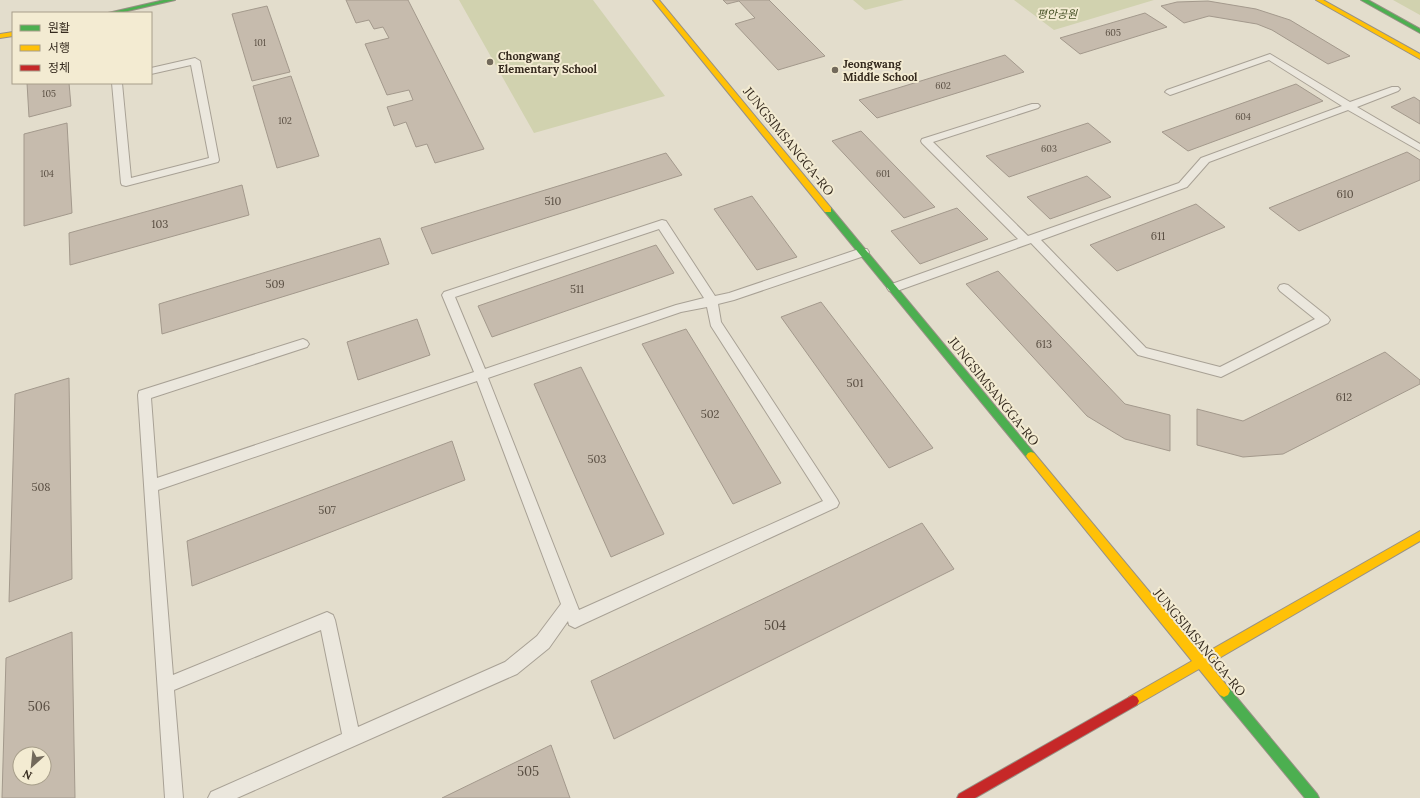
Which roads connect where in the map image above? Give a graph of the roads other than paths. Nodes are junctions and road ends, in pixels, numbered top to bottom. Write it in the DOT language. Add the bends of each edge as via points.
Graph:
graph roads {
  1 [pos="172,0"];
  2 [pos="656,0"];
  3 [pos="1319,0"];
  4 [pos="1364,0"];
  5 [pos="116,12"];
  6 [pos="1420,31"];
  7 [pos="12,34"];
  8 [pos="0,36"];
  9 [pos="1420,58"];
  10 [pos="152,71"];
  11 [pos="117,84"];
  12 [pos="1395,89"];
  13 [pos="1170,92"];
  14 [pos="1035,106"];
  15 [pos="1348,106"];
  16 [pos="1420,148"];
  17 [pos="1030,240"];
  18 [pos="863,252"];
  19 [pos="893,288"];
  20 [pos="1284,288"];
  21 [pos="712,301"];
  22 [pos="303,344"];
  23 [pos="481,375"];
  24 [pos="151,486"];
  25 [pos="1420,536"];
  26 [pos="568,606"];
  27 [pos="1200,662"];
  28 [pos="165,686"];
  29 [pos="352,739"];
  30 [pos="174,798"];
  31 [pos="217,798"];
  32 [pos="963,798"];
  33 [pos="1313,798"];
  1 -- 5 [label="street"];
  2 -- 18 [label="street, JUNGSIMSANGGA-RO"];
  3 -- 9 [label="street"];
  4 -- 6 [label="street"];
  7 -- 8 [label="street"];
  10 -- 11 [label="lane" via="195,61 214,160 126,183"];
  12 -- 15 [label="lane"];
  13 -- 15 [label="lane" via="1270,57"];
  14 -- 17 [label="lane" via="926,141"];
  15 -- 16 [label="lane"];
  15 -- 17 [label="lane" via="1205,160 1183,185"];
  17 -- 19 [label="lane"];
  17 -- 20 [label="lane" via="1142,352 1221,372 1324,320"];
  18 -- 19 [label="street, JUNGSIMSANGGA-RO"];
  18 -- 21 [label="lane"];
  19 -- 27 [label="street, JUNGSIMSANGGA-RO"];
  21 -- 23 [label="lane" via="680,308"];
  21 -- 23 [label="lane" via="662,224 448,295"];
  21 -- 26 [label="lane" via="715,323 832,503 575,620"];
  22 -- 24 [label="lane" via="144,395"];
  23 -- 24 [label="lane"];
  23 -- 26 [label="lane"];
  24 -- 28 [label="lane"];
  25 -- 27 [label="street"];
  26 -- 29 [label="lane" via="543,642 511,668"];
  27 -- 32 [label="street"];
  27 -- 33 [label="street, JUNGSIMSANGGA-RO"];
  28 -- 29 [label="lane" via="327,620"];
  28 -- 30 [label="lane"];
  29 -- 31 [label="lane"];
}
